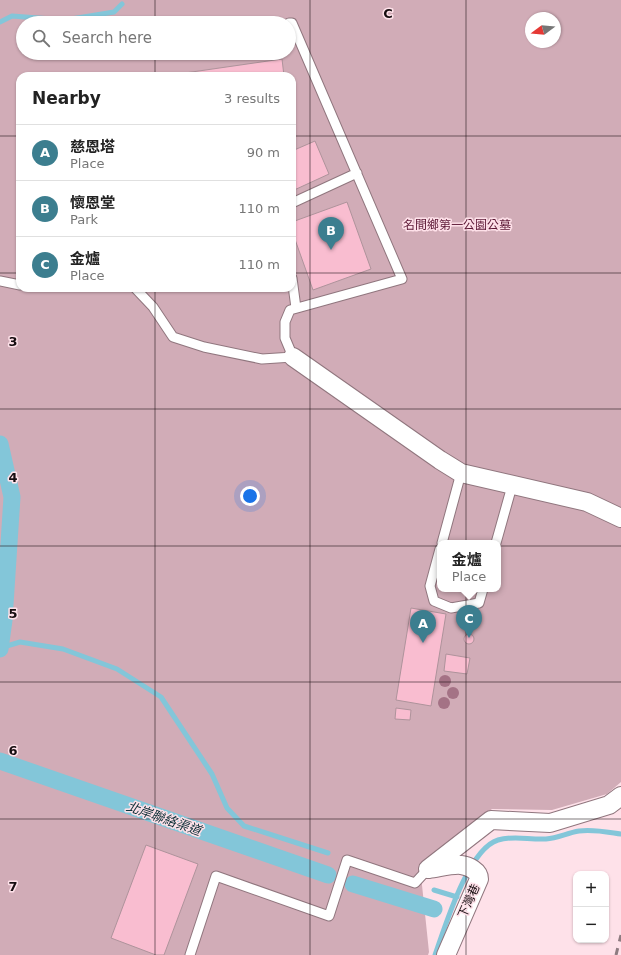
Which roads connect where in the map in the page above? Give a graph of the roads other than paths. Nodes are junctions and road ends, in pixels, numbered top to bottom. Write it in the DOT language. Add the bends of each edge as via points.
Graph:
graph roads {
  1 [pos="296,32"];
  2 [pos="357,174"];
  3 [pos="296,201"];
  4 [pos="0,281"];
  5 [pos="16,284"];
  6 [pos="140,292"];
  7 [pos="294,292"];
  8 [pos="296,308"];
  9 [pos="293,357"];
  10 [pos="461,473"];
  11 [pos="512,486"];
  12 [pos="621,518"];
  13 [pos="443,540"];
  14 [pos="497,540"];
  15 [pos="437,560"];
  16 [pos="482,592"];
  17 [pos="621,796"];
  18 [pos="428,869"];
  19 [pos="190,955"];
  20 [pos="446,955"];
  1 -- 2 [label="lane"];
  2 -- 3 [label="lane"];
  2 -- 8 [label="lane" via="402,279"];
  4 -- 5 [label="lane"];
  6 -- 9 [label="lane" via="173,337 204,347 262,359"];
  7 -- 8 [label="lane"];
  8 -- 9 [label="lane" via="290,310 285,322 285,338"];
  9 -- 10 [label="street"];
  10 -- 11 [label="street"];
  10 -- 13 [label="lane"];
  11 -- 12 [label="street" via="587,502"];
  11 -- 14 [label="lane"];
  15 -- 16 [label="lane" via="430,586 434,601 451,608 479,603"];
  17 -- 18 [label="street" via="609,805 550,823 491,820"];
  18 -- 19 [label="lane" via="415,882 347,860 329,916 216,876"];
  18 -- 20 [label="street, 下灣巷" via="470,868 479,875"];
}
